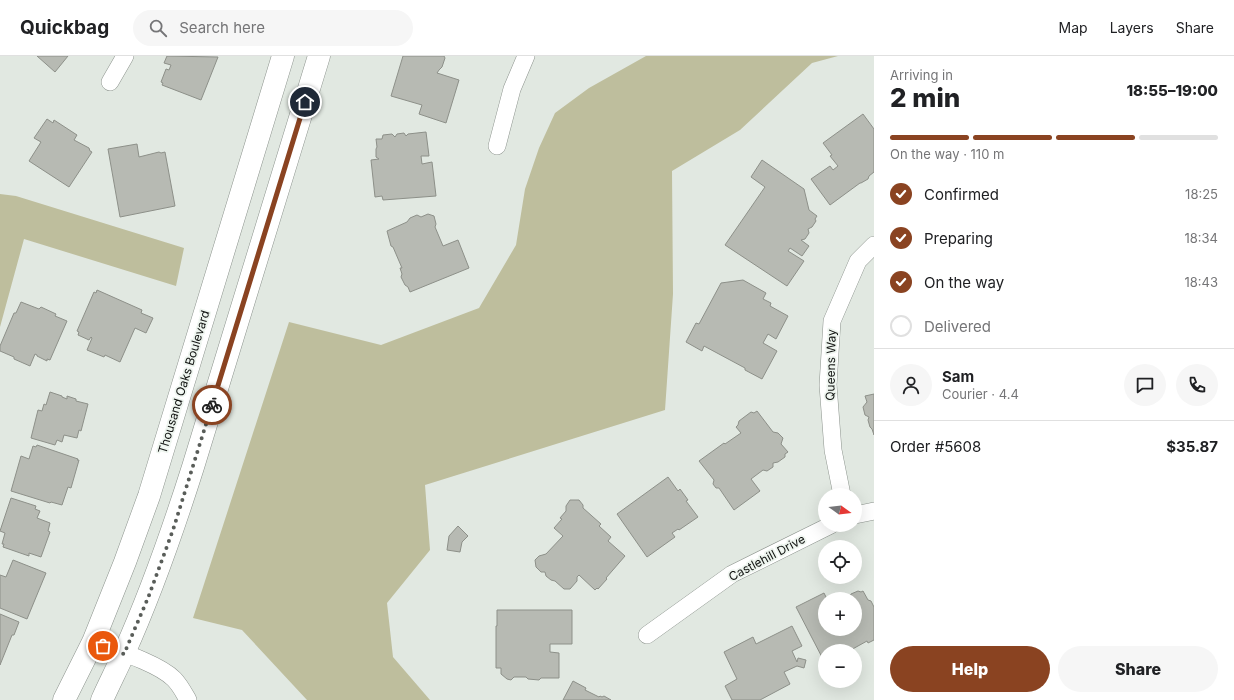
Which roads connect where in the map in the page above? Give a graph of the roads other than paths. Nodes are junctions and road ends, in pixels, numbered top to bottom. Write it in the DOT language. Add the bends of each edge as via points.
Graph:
graph roads {
  1 [pos="125,56"];
  2 [pos="283,56"];
  3 [pos="319,56"];
  4 [pos="526,56"];
  5 [pos="110,82"];
  6 [pos="497,146"];
  7 [pos="874,245"];
  8 [pos="841,488"];
  9 [pos="874,511"];
  10 [pos="862,514"];
  11 [pos="818,531"];
  12 [pos="647,636"];
  13 [pos="93,642"];
  14 [pos="124,654"];
  15 [pos="64,700"];
  16 [pos="102,700"];
  17 [pos="188,700"];
  1 -- 5 [label="street"];
  2 -- 13 [label="main road, Thousand Oaks Boulevard" via="149,496"];
  3 -- 14 [label="main road" via="189,481 148,598"];
  4 -- 6 [label="street" via="512,89"];
  7 -- 8 [label="street, Queens Way" via="858,261 832,321 828,385 833,450"];
  9 -- 10 [label="street"];
  11 -- 12 [label="street, Castlehill Drive" via="732,574"];
  13 -- 14 [label="street"];
  13 -- 15 [label="main road, Thousand Oaks Boulevard"];
  14 -- 16 [label="main road"];
  14 -- 17 [label="street" via="166,672 176,680"];
}
